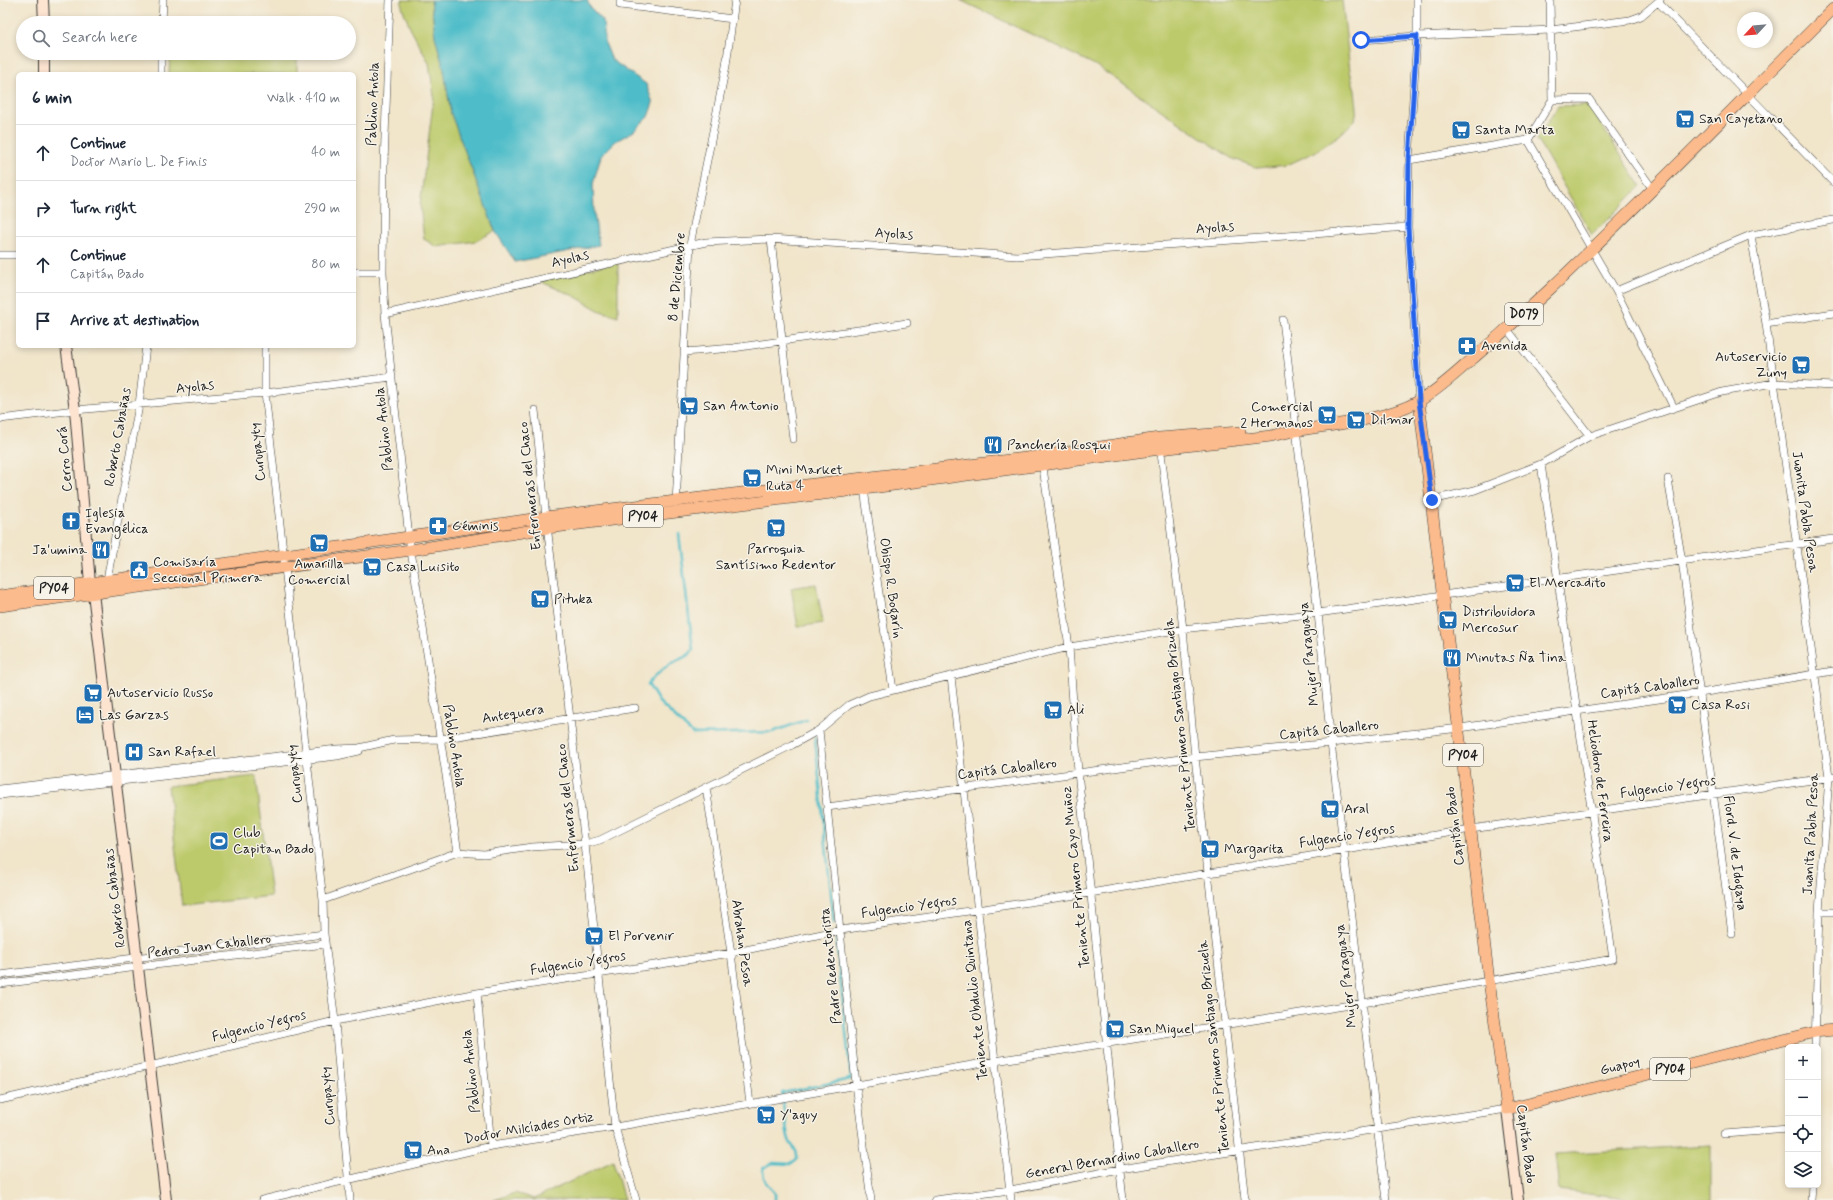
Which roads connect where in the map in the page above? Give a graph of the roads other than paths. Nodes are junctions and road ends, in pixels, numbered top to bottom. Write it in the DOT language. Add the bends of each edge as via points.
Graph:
graph roads {
  1 [pos="43,0"];
  2 [pos="163,0"];
  3 [pos="390,0"];
  4 [pos="620,0"];
  5 [pos="735,0"];
  6 [pos="1417,0"];
  7 [pos="1550,0"];
  8 [pos="1658,1"];
  9 [pos="1833,9"];
  10 [pos="44,16"];
  11 [pos="162,16"];
  12 [pos="733,19"];
  13 [pos="1550,30"];
  14 [pos="1417,36"];
  15 [pos="1361,40"];
  16 [pos="44,60"];
  17 [pos="161,60"];
  18 [pos="44,72"];
  19 [pos="161,72"];
  20 [pos="1748,93"];
  21 [pos="1552,100"];
  22 [pos="1528,140"];
  23 [pos="1409,160"];
  24 [pos="1833,182"];
  25 [pos="1652,188"];
  26 [pos="1833,220"];
  27 [pos="1408,227"];
  28 [pos="1751,235"];
  29 [pos="771,239"];
  30 [pos="690,244"];
  31 [pos="1593,249"];
  32 [pos="0,255"];
  33 [pos="16,255"];
  34 [pos="356,272"];
  35 [pos="383,272"];
  36 [pos="1616,291"];
  37 [pos="1833,313"];
  38 [pos="385,314"];
  39 [pos="1283,320"];
  40 [pos="907,323"];
  41 [pos="1766,324"];
  42 [pos="1507,329"];
  43 [pos="782,340"];
  44 [pos="66,348"];
  45 [pos="146,348"];
  46 [pos="265,348"];
  47 [pos="684,352"];
  48 [pos="392,377"];
  49 [pos="1774,383"];
  50 [pos="1833,386"];
  51 [pos="265,393"];
  52 [pos="1419,401"];
  53 [pos="139,406"];
  54 [pos="1674,408"];
  55 [pos="75,410"];
  56 [pos="535,410"];
  57 [pos="0,419"];
  58 [pos="1291,431"];
  59 [pos="1590,436"];
  60 [pos="793,439"];
  61 [pos="1159,443"];
  62 [pos="1042,460"];
  63 [pos="1541,464"];
  64 [pos="1668,480"];
  65 [pos="864,489"];
  66 [pos="1432,500"];
  67 [pos="676,501"];
  68 [pos="677,512"];
  69 [pos="546,523"];
  70 [pos="409,538"];
  71 [pos="1833,539"];
  72 [pos="1797,544"];
  73 [pos="411,550"];
  74 [pos="282,556"];
  75 [pos="1682,561"];
  76 [pos="284,568"];
  77 [pos="1558,579"];
  78 [pos="107,580"];
  79 [pos="92,588"];
  80 [pos="1441,594"];
  81 [pos="0,596"];
  82 [pos="0,606"];
  83 [pos="1318,613"];
  84 [pos="1183,629"];
  85 [pos="1069,647"];
  86 [pos="1833,671"];
  87 [pos="1815,674"];
  88 [pos="951,677"];
  89 [pos="893,690"];
  90 [pos="1700,693"];
  91 [pos="635,708"];
  92 [pos="1577,711"];
  93 [pos="571,719"];
  94 [pos="1460,728"];
  95 [pos="819,730"];
  96 [pos="440,739"];
  97 [pos="1331,743"];
  98 [pos="306,756"];
  99 [pos="1195,757"];
  100 [pos="1078,772"];
  101 [pos="1831,777"];
  102 [pos="116,779"];
  103 [pos="706,787"];
  104 [pos="964,787"];
  105 [pos="0,789"];
  106 [pos="1714,794"];
  107 [pos="0,795"];
  108 [pos="827,807"];
  109 [pos="1591,811"];
  110 [pos="1471,829"];
  111 [pos="585,844"];
  112 [pos="1344,850"];
  113 [pos="458,852"];
  114 [pos="1208,873"];
  115 [pos="1090,892"];
  116 [pos="323,900"];
  117 [pos="979,910"];
  118 [pos="1819,912"];
  119 [pos="1833,912"];
  120 [pos="841,930"];
  121 [pos="324,934"];
  122 [pos="1732,934"];
  123 [pos="325,944"];
  124 [pos="730,953"];
  125 [pos="1612,959"];
  126 [pos="137,963"];
  127 [pos="598,973"];
  128 [pos="0,975"];
  129 [pos="1489,981"];
  130 [pos="0,984"];
  131 [pos="477,993"];
  132 [pos="1363,1003"];
  133 [pos="335,1021"];
  134 [pos="1224,1025"];
  135 [pos="1833,1030"];
  136 [pos="1815,1032"];
  137 [pos="1107,1044"];
  138 [pos="1815,1044"];
  139 [pos="995,1061"];
  140 [pos="150,1066"];
  141 [pos="856,1084"];
  142 [pos="0,1100"];
  143 [pos="750,1103"];
  144 [pos="1507,1109"];
  145 [pos="615,1127"];
  146 [pos="1378,1129"];
  147 [pos="1785,1130"];
  148 [pos="1724,1134"];
  149 [pos="491,1146"];
  150 [pos="1239,1151"];
  151 [pos="1120,1169"];
  152 [pos="348,1180"];
  153 [pos="1812,1188"];
  154 [pos="1010,1190"];
  155 [pos="166,1200"];
  156 [pos="262,1200"];
  157 [pos="350,1200"];
  158 [pos="636,1200"];
  159 [pos="871,1200"];
  160 [pos="935,1200"];
  161 [pos="1011,1200"];
  162 [pos="1124,1200"];
  163 [pos="1245,1200"];
  164 [pos="1386,1200"];
  165 [pos="1518,1200"];
  166 [pos="1811,1200"];
  1 -- 10 [label="main road"];
  2 -- 11 [label="street"];
  3 -- 35 [label="street, Pablino Antola"];
  4 -- 12 [label="street" via="620,4"];
  5 -- 12 [label="street, 8 de Diciembre"];
  6 -- 14 [label="street"];
  7 -- 13 [label="street"];
  8 -- 13 [label="street" via="1641,16 1630,20"];
  8 -- 20 [label="street"];
  9 -- 20 [label="main road, D079"];
  12 -- 30 [label="street, 8 de Diciembre"];
  13 -- 14 [label="street"];
  13 -- 21 [label="street"];
  14 -- 15 [label="street"];
  14 -- 23 [label="street"];
  16 -- 18 [label="main road"];
  17 -- 19 [label="street"];
  20 -- 24 [label="street"];
  20 -- 25 [label="main road, D079"];
  21 -- 22 [label="street"];
  21 -- 25 [label="street" via="1589,99"];
  22 -- 23 [label="street"];
  22 -- 31 [label="street"];
  23 -- 27 [label="street"];
  25 -- 31 [label="main road, D079"];
  26 -- 28 [label="street"];
  27 -- 29 [label="street, Ayolas" via="1017,256"];
  27 -- 52 [label="street"];
  28 -- 36 [label="street"];
  28 -- 41 [label="street, Juanita Pabla Pesoa"];
  29 -- 30 [label="street, Ayolas"];
  29 -- 43 [label="street"];
  30 -- 38 [label="street, Ayolas"];
  30 -- 47 [label="street, 8 de Diciembre"];
  31 -- 36 [label="street"];
  31 -- 42 [label="main road, D079"];
  32 -- 33 [label="street"];
  34 -- 35 [label="street"];
  35 -- 38 [label="street, Pablino Antola"];
  36 -- 54 [label="street"];
  37 -- 41 [label="street"];
  38 -- 48 [label="street, Pablino Antola"];
  39 -- 58 [label="street, Mujer Paraguaya"];
  40 -- 43 [label="street"];
  41 -- 49 [label="street, Juanita Pabla Pesoa"];
  42 -- 52 [label="main road, D079" via="1442,385"];
  42 -- 59 [label="street"];
  43 -- 47 [label="street"];
  43 -- 60 [label="street"];
  44 -- 55 [label="main road, Cerro Corá"];
  45 -- 53 [label="street, Roberto Cabañas"];
  46 -- 51 [label="street, Curupayty"];
  47 -- 67 [label="street, 8 de Diciembre"];
  48 -- 51 [label="street, Ayolas"];
  48 -- 70 [label="street, Pablino Antola"];
  49 -- 50 [label="street"];
  49 -- 54 [label="street" via="1722,392"];
  49 -- 72 [label="street, Juanita Pabla Pesoa"];
  51 -- 53 [label="street, Ayolas"];
  51 -- 74 [label="street, Curupayty"];
  52 -- 58 [label="main road, PY04" via="1377,417"];
  52 -- 66 [label="main road, Capitán Bado / PY04"];
  53 -- 55 [label="street, Ayolas"];
  53 -- 78 [label="street, Roberto Cabañas"];
  54 -- 59 [label="street"];
  55 -- 57 [label="street, Ayolas"];
  55 -- 79 [label="main road, Cerro Corá"];
  56 -- 69 [label="street, Enfermeras del Chaco"];
  58 -- 61 [label="main road, PY04" via="1271,430"];
  58 -- 83 [label="street, Mujer Paraguaya"];
  59 -- 63 [label="street"];
  61 -- 62 [label="main road, PY04"];
  61 -- 84 [label="street, Teniente Primero Santiago Brizuela"];
  62 -- 65 [label="main road, PY04"];
  62 -- 67 [label="main road, PY04"];
  62 -- 85 [label="street, Teniente Primero Cayo Muñoz"];
  63 -- 66 [label="street" via="1475,490"];
  63 -- 77 [label="street, Heliodoro de Ferreira"];
  64 -- 75 [label="street, Flord. V. de Idogaya"];
  65 -- 68 [label="main road, PY04"];
  65 -- 89 [label="street, Obispo R. Bogarín"];
  66 -- 80 [label="main road, Capitán Bado / PY04"];
  67 -- 68 [label="street, 8 de Diciembre"];
  67 -- 69 [label="main road, PY04"];
  68 -- 69 [label="main road, PY04"];
  69 -- 70 [label="main road, PY04"];
  69 -- 73 [label="main road, PY04"];
  69 -- 93 [label="street, Enfermeras del Chaco"];
  70 -- 73 [label="street, Pablino Antola"];
  70 -- 74 [label="main road, PY04"];
  71 -- 72 [label="street"];
  72 -- 75 [label="street"];
  72 -- 87 [label="street, Juanita Pabla Pesoa"];
  73 -- 76 [label="main road, PY04"];
  73 -- 96 [label="street, Pablino Antola"];
  74 -- 76 [label="street, Curupayty"];
  74 -- 78 [label="main road, PY04"];
  75 -- 77 [label="street"];
  75 -- 90 [label="street, Flord. V. de Idogaya"];
  76 -- 79 [label="main road, PY04"];
  76 -- 98 [label="street, Curupayty"];
  77 -- 80 [label="street"];
  77 -- 92 [label="street, Heliodoro de Ferreira"];
  78 -- 79 [label="main road, PY04"];
  79 -- 81 [label="main road, PY04"];
  79 -- 82 [label="main road, PY04"];
  79 -- 102 [label="main road, Roberto Cabañas"];
  80 -- 83 [label="street"];
  80 -- 94 [label="main road, Capitán Bado / PY04"];
  83 -- 84 [label="street"];
  83 -- 97 [label="street, Mujer Paraguaya"];
  84 -- 85 [label="street"];
  84 -- 99 [label="street, Teniente Primero Santiago Brizuela"];
  85 -- 88 [label="street"];
  85 -- 100 [label="street, Teniente Primero Cayo Muñoz"];
  86 -- 87 [label="street, Capitá Caballero"];
  87 -- 90 [label="street, Capitá Caballero"];
  87 -- 101 [label="street, Juanita Pabla Pesoa"];
  88 -- 89 [label="street"];
  88 -- 104 [label="street, Teniente Obdulio Quintana"];
  89 -- 95 [label="street" via="868,696 849,705"];
  90 -- 92 [label="street, Capitá Caballero"];
  90 -- 106 [label="street, Flord. V. de Idogaya"];
  91 -- 93 [label="street, Antequera"];
  92 -- 94 [label="street, Capitá Caballero"];
  92 -- 109 [label="street, Heliodoro de Ferreira"];
  93 -- 96 [label="street, Antequera"];
  93 -- 111 [label="street, Enfermeras del Chaco"];
  94 -- 97 [label="street, Capitá Caballero"];
  94 -- 110 [label="main road, Capitán Bado / PY04"];
  95 -- 103 [label="street"];
  95 -- 108 [label="street, Padre Redentorista"];
  96 -- 98 [label="street, Antequera" via="394,740 367,750 338,756"];
  96 -- 113 [label="street, Pablino Antola"];
  97 -- 99 [label="street, Capitá Caballero"];
  97 -- 112 [label="street, Mujer Paraguaya"];
  98 -- 102 [label="street, Antequera"];
  98 -- 116 [label="street, Curupayty"];
  99 -- 100 [label="street, Capitá Caballero"];
  99 -- 114 [label="street, Teniente Primero Santiago Brizuela"];
  100 -- 104 [label="street, Capitá Caballero"];
  100 -- 115 [label="street, Teniente Primero Cayo Muñoz"];
  101 -- 106 [label="street, Fulgencio Yegros"];
  101 -- 118 [label="street, Juanita Pabla Pesoa"];
  102 -- 105 [label="street"];
  102 -- 107 [label="street"];
  102 -- 126 [label="main road, Roberto Cabañas"];
  103 -- 111 [label="street" via="600,840"];
  103 -- 124 [label="street, Abrahan Pesoa"];
  104 -- 108 [label="street, Capitá Caballero"];
  104 -- 117 [label="street, Teniente Obdulio Quintana"];
  106 -- 109 [label="street, Fulgencio Yegros"];
  106 -- 122 [label="street, Flord. V. de Idogaya"];
  108 -- 120 [label="street, Padre Redentorista"];
  109 -- 110 [label="street, Fulgencio Yegros"];
  109 -- 125 [label="street, Heliodoro de Ferreira"];
  110 -- 112 [label="street, Fulgencio Yegros"];
  110 -- 129 [label="main road, Capitán Bado / PY04"];
  111 -- 113 [label="street" via="532,847 484,854"];
  111 -- 127 [label="street, Enfermeras del Chaco"];
  112 -- 114 [label="street, Fulgencio Yegros"];
  112 -- 132 [label="street, Mujer Paraguaya"];
  113 -- 116 [label="street"];
  114 -- 115 [label="street, Fulgencio Yegros"];
  114 -- 134 [label="street, Teniente Primero Santiago Brizuela"];
  115 -- 117 [label="street, Fulgencio Yegros"];
  115 -- 137 [label="street, Teniente Primero Cayo Muñoz"];
  116 -- 121 [label="street, Curupayty"];
  117 -- 120 [label="street, Fulgencio Yegros"];
  117 -- 139 [label="street, Teniente Obdulio Quintana"];
  118 -- 119 [label="street"];
  118 -- 136 [label="street, Juanita Pabla Pesoa"];
  120 -- 124 [label="street, Fulgencio Yegros"];
  120 -- 141 [label="street, Padre Redentorista"];
  121 -- 123 [label="street, Curupayty"];
  121 -- 126 [label="street, Pedro Juan Caballero"];
  123 -- 126 [label="street, Pedro Juan Caballero"];
  123 -- 133 [label="street, Curupayty"];
  124 -- 127 [label="street, Fulgencio Yegros"];
  124 -- 143 [label="street, Abrahan Pesoa"];
  125 -- 129 [label="street, Doctor Milcíades Ortiz"];
  126 -- 128 [label="street, Pedro Juan Caballero"];
  126 -- 130 [label="street, Pedro Juan Caballero"];
  126 -- 140 [label="main road, Roberto Cabañas"];
  127 -- 131 [label="street, Fulgencio Yegros"];
  127 -- 145 [label="street, Enfermeras del Chaco"];
  129 -- 132 [label="street, Doctor Milcíades Ortiz"];
  129 -- 144 [label="main road, Capitán Bado / PY04"];
  131 -- 133 [label="street, Fulgencio Yegros"];
  131 -- 149 [label="street, Pablino Antola"];
  132 -- 134 [label="street, Doctor Milcíades Ortiz"];
  132 -- 146 [label="street, Mujer Paraguaya"];
  133 -- 140 [label="street, Fulgencio Yegros"];
  133 -- 152 [label="street, Curupayty"];
  134 -- 137 [label="street, Doctor Milcíades Ortiz"];
  134 -- 150 [label="street, Teniente Primero Santiago Brizuela"];
  135 -- 136 [label="main road, Guapoy / PY04"];
  136 -- 138 [label="street, Juanita Pabla Pesoa"];
  136 -- 144 [label="main road, Guapoy / PY04"];
  137 -- 139 [label="street, Doctor Milcíades Ortiz"];
  137 -- 151 [label="street, Teniente Primero Cayo Muñoz"];
  139 -- 141 [label="street, Doctor Milcíades Ortiz"];
  139 -- 154 [label="street, Teniente Obdulio Quintana"];
  140 -- 142 [label="street, Fulgencio Yegros"];
  140 -- 155 [label="main road, Roberto Cabañas"];
  141 -- 143 [label="street, Doctor Milcíades Ortiz"];
  141 -- 159 [label="street, Padre Redentorista"];
  143 -- 145 [label="street, Doctor Milcíades Ortiz"];
  144 -- 146 [label="street, General Bernardino Caballero"];
  144 -- 165 [label="main road, Capitán Bado"];
  145 -- 149 [label="street, Doctor Milcíades Ortiz"];
  145 -- 158 [label="street, Enfermeras del Chaco"];
  146 -- 150 [label="street, General Bernardino Caballero"];
  146 -- 164 [label="street, Mujer Paraguaya"];
  147 -- 148 [label="street"];
  149 -- 152 [label="street, Doctor Milcíades Ortiz"];
  150 -- 151 [label="street, General Bernardino Caballero"];
  150 -- 163 [label="street, Teniente Primero Santiago Brizuela"];
  151 -- 154 [label="street, General Bernardino Caballero"];
  151 -- 162 [label="street, Teniente Primero Cayo Muñoz"];
  152 -- 156 [label="street, Doctor Milcíades Ortiz"];
  152 -- 157 [label="street, Curupayty"];
  153 -- 166 [label="street"];
  154 -- 160 [label="street, General Bernardino Caballero"];
  154 -- 161 [label="street, Teniente Obdulio Quintana"];
}
